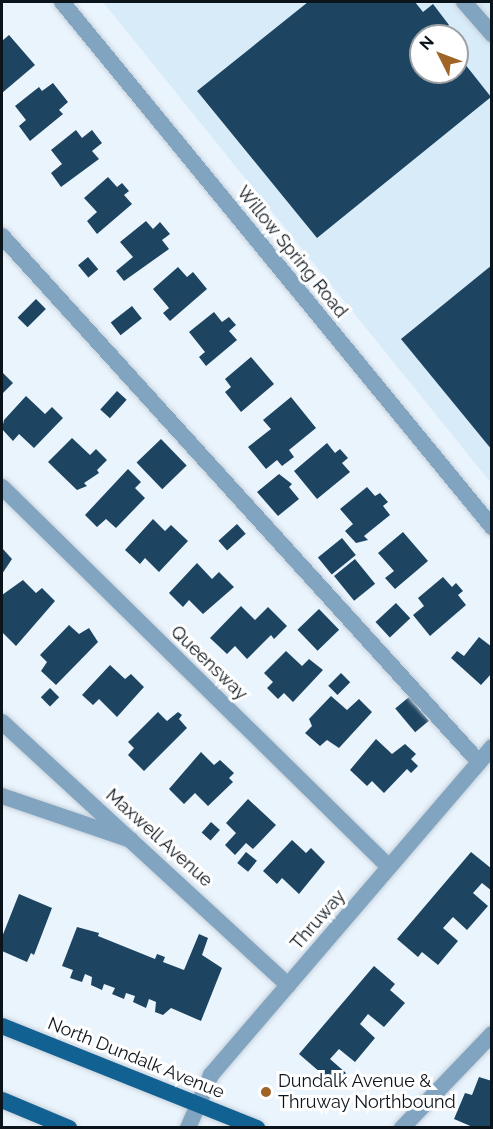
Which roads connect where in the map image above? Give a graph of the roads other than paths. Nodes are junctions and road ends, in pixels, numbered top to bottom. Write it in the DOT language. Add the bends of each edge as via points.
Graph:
graph roads {
  1 [pos="62,2"];
  2 [pos="464,2"];
  3 [pos="492,34"];
  4 [pos="2,236"];
  5 [pos="2,487"];
  6 [pos="492,527"];
  7 [pos="2,722"];
  8 [pos="492,747"];
  9 [pos="479,762"];
  10 [pos="2,796"];
  11 [pos="132,840"];
  12 [pos="389,867"];
  13 [pos="288,985"];
  14 [pos="2,1026"];
  15 [pos="492,1034"];
  16 [pos="2,1100"];
  17 [pos="198,1104"];
  18 [pos="69,1128"];
  19 [pos="188,1128"];
  20 [pos="257,1128"];
  21 [pos="402,1128"];
  1 -- 6 [label="street, Willow Spring Road"];
  2 -- 3 [label="street"];
  4 -- 9 [label="street"];
  5 -- 12 [label="street, Queensway"];
  7 -- 11 [label="street, Maxwell Avenue"];
  8 -- 9 [label="street, Thruway"];
  9 -- 12 [label="street, Thruway"];
  10 -- 11 [label="street"];
  11 -- 13 [label="street, Maxwell Avenue"];
  12 -- 13 [label="street, Thruway"];
  13 -- 17 [label="street, Thruway" via="211,1075"];
  14 -- 17 [label="main road, North Dundalk Avenue"];
  15 -- 21 [label="street"];
  16 -- 18 [label="main road"];
  17 -- 19 [label="street, Thruway"];
  17 -- 20 [label="main road, North Dundalk Avenue"];
}
